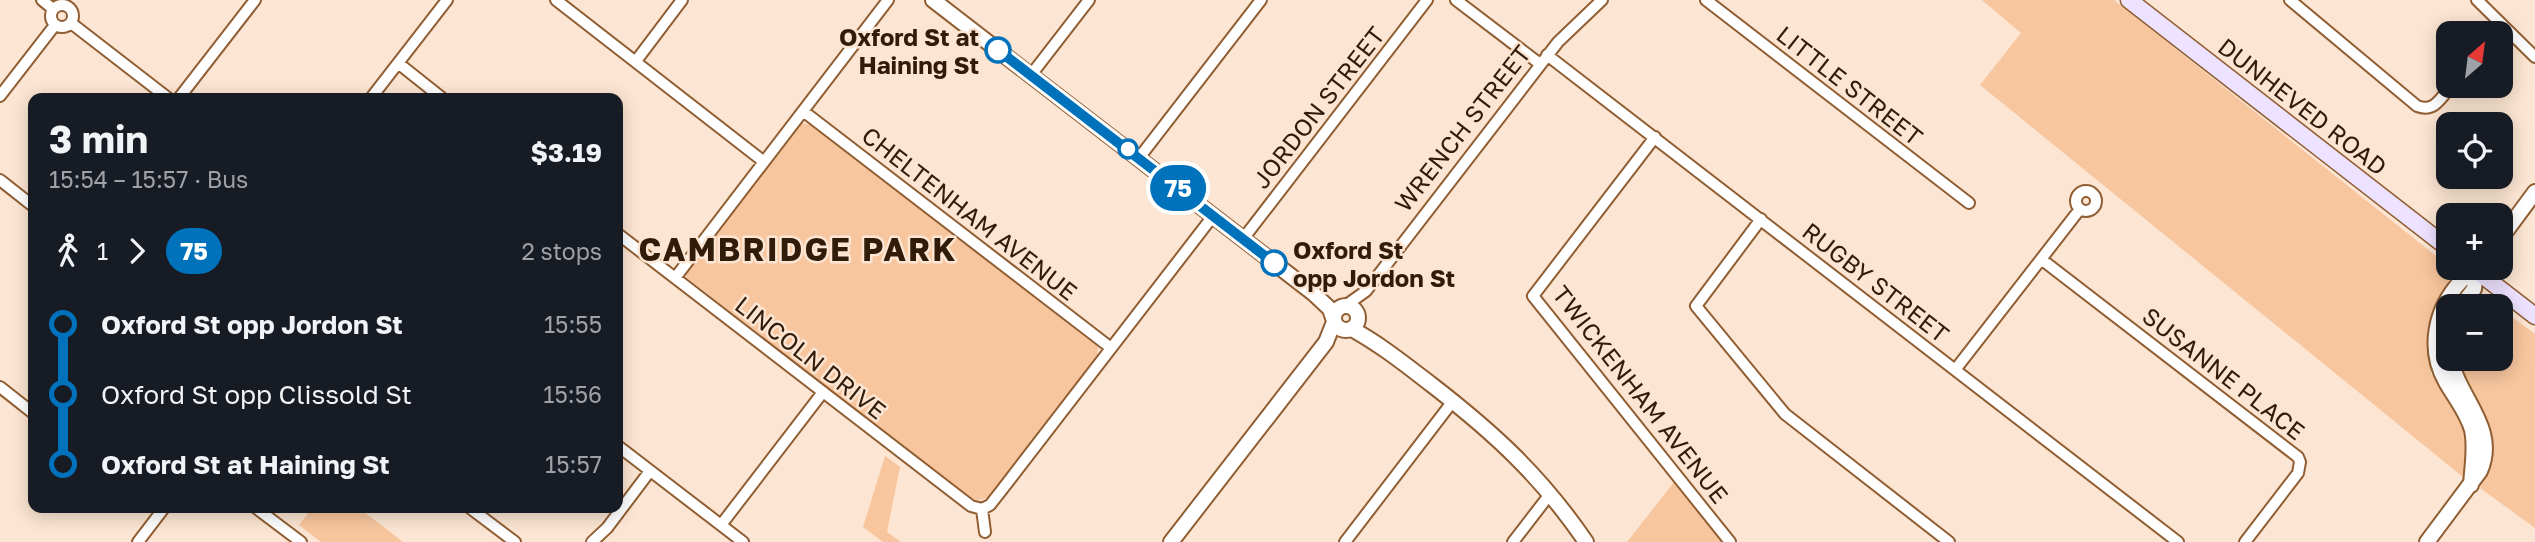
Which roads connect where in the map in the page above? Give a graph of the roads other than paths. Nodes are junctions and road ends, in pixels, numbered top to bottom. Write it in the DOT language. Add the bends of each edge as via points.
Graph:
graph roads {
  1 [pos="42,0"];
  2 [pos="255,0"];
  3 [pos="447,0"];
  4 [pos="556,0"];
  5 [pos="682,0"];
  6 [pos="887,0"];
  7 [pos="933,0"];
  8 [pos="1089,0"];
  9 [pos="1261,0"];
  10 [pos="1427,0"];
  11 [pos="1456,0"];
  12 [pos="1602,0"];
  13 [pos="1706,0"];
  14 [pos="2129,0"];
  15 [pos="2290,0"];
  16 [pos="2477,0"];
  17 [pos="72,4"];
  18 [pos="53,9"];
  19 [pos="2493,21"];
  20 [pos="71,23"];
  21 [pos="55,25"];
  22 [pos="2513,40"];
  23 [pos="2535,57"];
  24 [pos="1544,59"];
  25 [pos="636,61"];
  26 [pos="398,63"];
  27 [pos="1031,75"];
  28 [pos="162,93"];
  29 [pos="183,93"];
  30 [pos="375,93"];
  31 [pos="436,93"];
  32 [pos="0,96"];
  33 [pos="2441,98"];
  34 [pos="803,111"];
  35 [pos="1655,137"];
  36 [pos="1139,158"];
  37 [pos="763,161"];
  38 [pos="0,180"];
  39 [pos="2535,192"];
  40 [pos="28,202"];
  41 [pos="1969,203"];
  42 [pos="2080,209"];
  43 [pos="1213,216"];
  44 [pos="1761,219"];
  45 [pos="2513,222"];
  46 [pos="623,237"];
  47 [pos="1243,239"];
  48 [pos="2436,239"];
  49 [pos="2042,259"];
  50 [pos="675,278"];
  51 [pos="2463,280"];
  52 [pos="2490,280"];
  53 [pos="2535,316"];
  54 [pos="1345,318"];
  55 [pos="1111,348"];
  56 [pos="1955,370"];
  57 [pos="2454,371"];
  58 [pos="0,387"];
  59 [pos="823,392"];
  60 [pos="1453,401"];
  61 [pos="28,409"];
  62 [pos="623,450"];
  63 [pos="650,471"];
  64 [pos="2470,485"];
  65 [pos="1550,494"];
  66 [pos="623,507"];
  67 [pos="982,509"];
  68 [pos="157,513"];
  69 [pos="263,513"];
  70 [pos="477,513"];
  71 [pos="618,513"];
  72 [pos="721,525"];
  73 [pos="985,532"];
  74 [pos="1934,538"];
  75 [pos="138,542"];
  76 [pos="301,542"];
  77 [pos="515,542"];
  78 [pos="592,542"];
  79 [pos="743,542"];
  80 [pos="1171,542"];
  81 [pos="1345,542"];
  82 [pos="1513,542"];
  83 [pos="1586,542"];
  84 [pos="1730,542"];
  85 [pos="1949,542"];
  86 [pos="2178,542"];
  87 [pos="2245,542"];
  88 [pos="2427,542"];
  1 -- 18 [label="street"];
  2 -- 29 [label="street"];
  3 -- 26 [label="street"];
  4 -- 25 [label="street"];
  5 -- 25 [label="street"];
  6 -- 34 [label="street"];
  7 -- 27 [label="street"];
  8 -- 27 [label="street"];
  9 -- 36 [label="street"];
  10 -- 47 [label="street, JORDON STREET"];
  11 -- 24 [label="street, RUGBY STREET"];
  12 -- 24 [label="street, WRENCH STREET"];
  13 -- 41 [label="street, LITTLE STREET"];
  14 -- 48 [label="main road, DUNHEVED ROAD"];
  15 -- 33 [label="street" via="2417,106 2433,107"];
  16 -- 19 [label="street"];
  17 -- 18 [label="street"];
  17 -- 20 [label="street"];
  18 -- 21 [label="street"];
  20 -- 21 [label="street"];
  20 -- 28 [label="street"];
  21 -- 32 [label="street"];
  22 -- 23 [label="street"];
  24 -- 35 [label="street, RUGBY STREET"];
  24 -- 54 [label="street, WRENCH STREET"];
  25 -- 37 [label="street"];
  26 -- 30 [label="street"];
  26 -- 31 [label="street"];
  27 -- 36 [label="street"];
  34 -- 37 [label="street"];
  34 -- 55 [label="street, CHELTENHAM AVENUE"];
  35 -- 44 [label="street, RUGBY STREET"];
  35 -- 84 [label="street, TWICKENHAM AVENUE" via="1533,296"];
  36 -- 43 [label="street"];
  37 -- 50 [label="street"];
  38 -- 40 [label="street"];
  39 -- 45 [label="street"];
  42 -- 49 [label="street"];
  43 -- 47 [label="street"];
  43 -- 55 [label="street"];
  44 -- 56 [label="street, RUGBY STREET"];
  44 -- 74 [label="street" via="1696,306 1784,414"];
  46 -- 50 [label="street, LINCOLN DRIVE"];
  47 -- 54 [label="street"];
  49 -- 56 [label="street"];
  49 -- 87 [label="street, SUSANNE PLACE" via="2298,457 2298,473"];
  50 -- 59 [label="street, LINCOLN DRIVE"];
  51 -- 64 [label="street" via="2442,311 2435,342 2441,372 2472,432"];
  52 -- 53 [label="main road"];
  54 -- 60 [label="street"];
  54 -- 80 [label="street, WRENCH STREET"];
  55 -- 67 [label="street" via="990,505"];
  56 -- 86 [label="street, RUGBY STREET"];
  57 -- 64 [label="street" via="2479,416 2483,434 2483,464"];
  58 -- 61 [label="street"];
  59 -- 67 [label="street, LINCOLN DRIVE" via="971,506"];
  59 -- 72 [label="street"];
  60 -- 65 [label="street" via="1498,438"];
  60 -- 81 [label="street"];
  62 -- 63 [label="street"];
  63 -- 66 [label="street"];
  63 -- 72 [label="street"];
  64 -- 88 [label="street"];
  65 -- 82 [label="street"];
  65 -- 83 [label="street"];
  67 -- 73 [label="street"];
  68 -- 75 [label="street"];
  69 -- 76 [label="street"];
  70 -- 77 [label="street"];
  71 -- 78 [label="street"];
  72 -- 79 [label="street"];
  74 -- 85 [label="street"];
}
